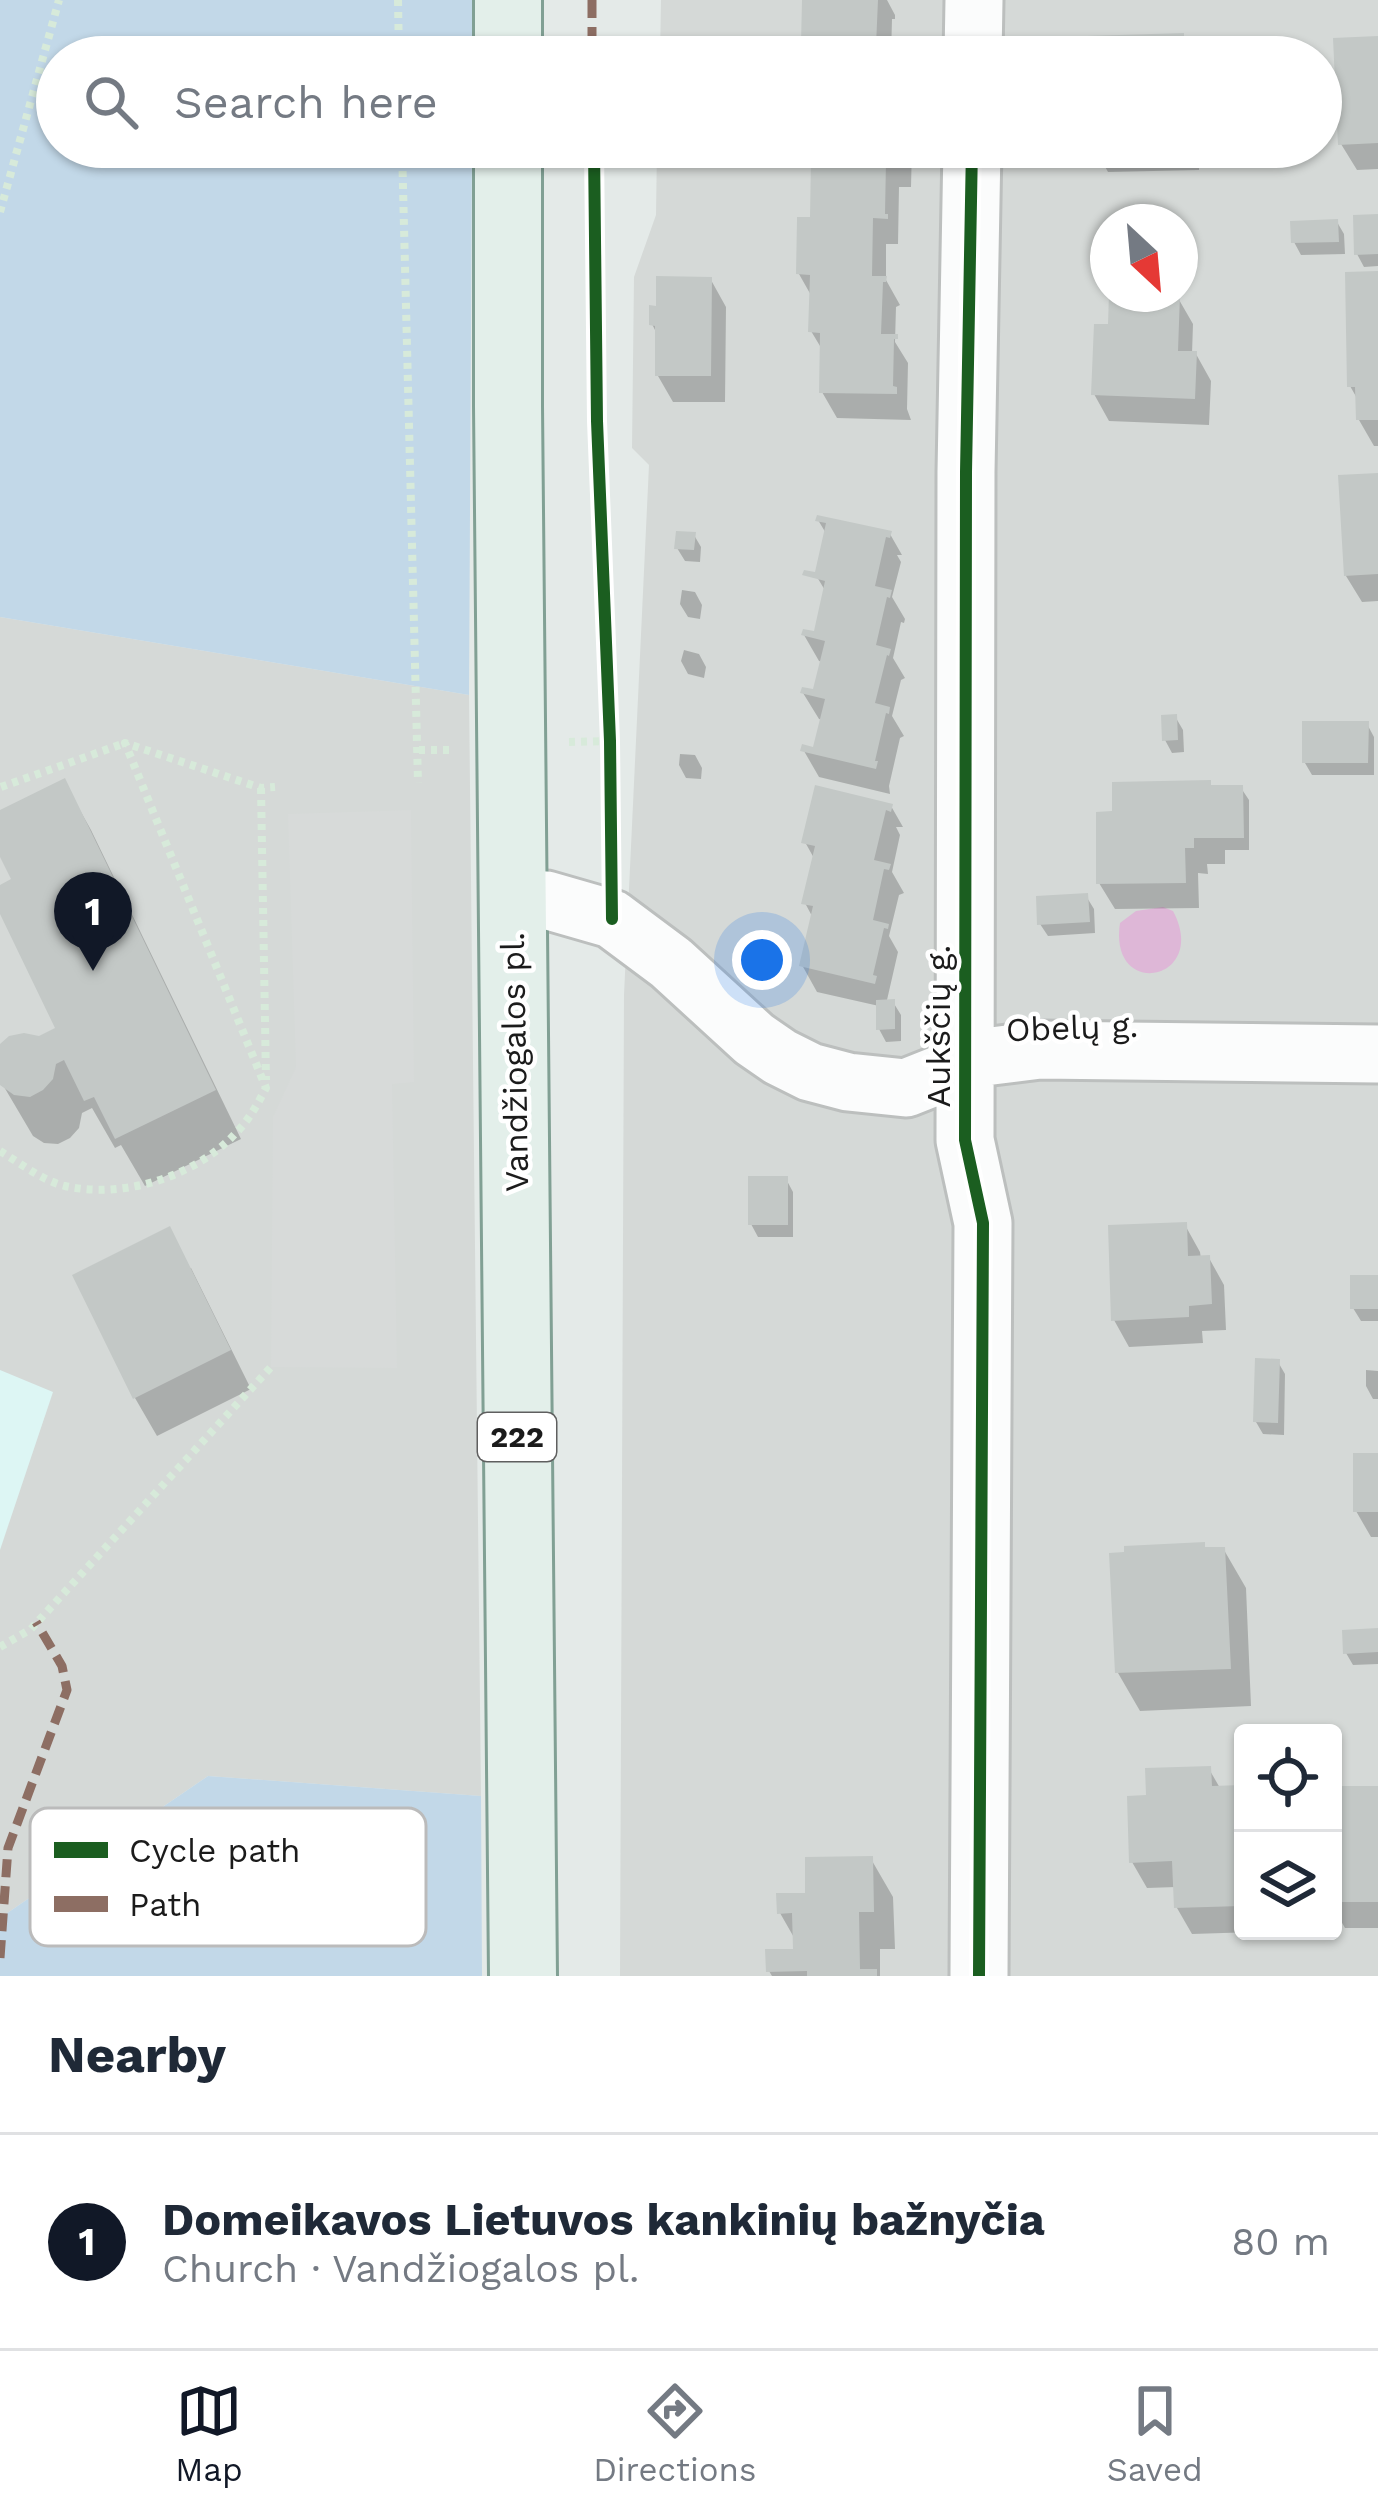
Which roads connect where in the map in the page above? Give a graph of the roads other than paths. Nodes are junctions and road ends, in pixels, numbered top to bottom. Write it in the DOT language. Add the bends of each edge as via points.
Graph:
graph roads {
  1 [pos="508,0"];
  2 [pos="974,0"];
  3 [pos="508,36"];
  4 [pos="973,36"];
  5 [pos="508,168"];
  6 [pos="971,168"];
  7 [pos="512,899"];
  8 [pos="1378,1054"];
  9 [pos="964,1064"];
  10 [pos="523,1976"];
  11 [pos="979,1976"];
  1 -- 3 [label="main road"];
  2 -- 4 [label="street"];
  5 -- 7 [label="main road, Vandžiogalos pl. / 222"];
  6 -- 9 [label="street, Aukščių g."];
  7 -- 9 [label="street, Obelų g." via="546,899 613,919 754,1039 810,1072 906,1088"];
  7 -- 10 [label="main road, Vandžiogalos pl. / 222"];
  8 -- 9 [label="street, Obelų g." via="1040,1050"];
  9 -- 11 [label="street, Aukščių g." via="965,1140 983,1223"];
}
